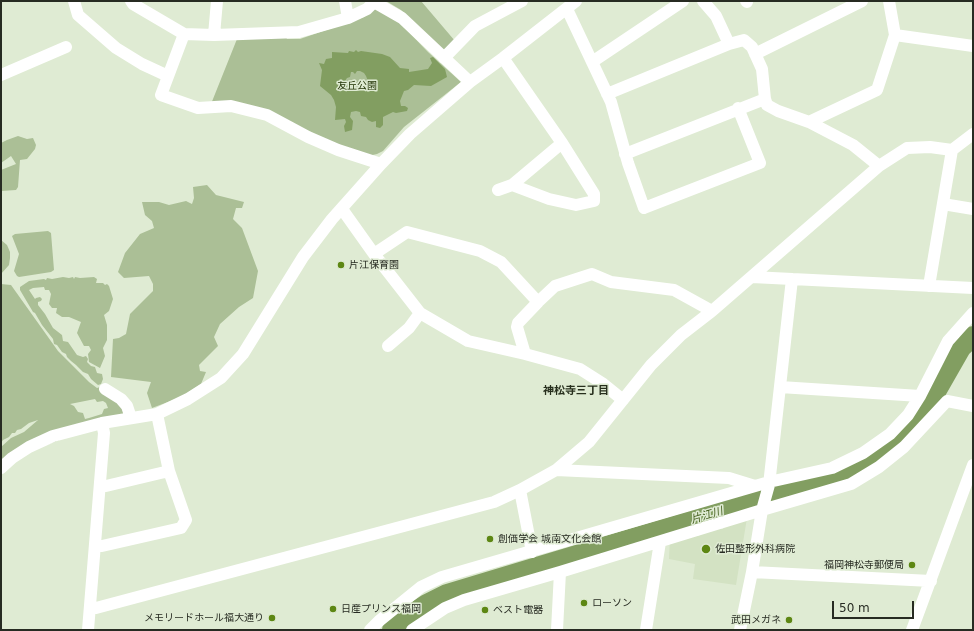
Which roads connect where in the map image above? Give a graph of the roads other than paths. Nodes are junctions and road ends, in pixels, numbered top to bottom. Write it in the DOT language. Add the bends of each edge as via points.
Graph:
graph roads {
  1 [pos="74,1"];
  2 [pos="131,1"];
  3 [pos="217,1"];
  4 [pos="345,1"];
  5 [pos="522,1"];
  6 [pos="576,1"];
  7 [pos="683,1"];
  8 [pos="703,1"];
  9 [pos="862,1"];
  10 [pos="889,1"];
  11 [pos="375,2"];
  12 [pos="567,9"];
  13 [pos="348,18"];
  14 [pos="184,34"];
  15 [pos="214,35"];
  16 [pos="895,35"];
  17 [pos="729,44"];
  18 [pos="973,46"];
  19 [pos="66,47"];
  20 [pos="755,54"];
  21 [pos="444,58"];
  22 [pos="503,58"];
  23 [pos="592,62"];
  24 [pos="1,75"];
  25 [pos="168,76"];
  26 [pos="470,82"];
  27 [pos="607,94"];
  28 [pos="765,98"];
  29 [pos="738,108"];
  30 [pos="809,122"];
  31 [pos="973,134"];
  32 [pos="562,143"];
  33 [pos="952,150"];
  34 [pos="625,154"];
  35 [pos="381,164"];
  36 [pos="879,166"];
  37 [pos="512,186"];
  38 [pos="498,190"];
  39 [pos="942,204"];
  40 [pos="342,209"];
  41 [pos="973,210"];
  42 [pos="374,254"];
  43 [pos="752,277"];
  44 [pos="792,279"];
  45 [pos="929,286"];
  46 [pos="973,288"];
  47 [pos="538,302"];
  48 [pos="712,311"];
  49 [pos="420,313"];
  50 [pos="973,313"];
  51 [pos="388,346"];
  52 [pos="525,354"];
  53 [pos="780,387"];
  54 [pos="105,389"];
  55 [pos="920,396"];
  56 [pos="624,400"];
  57 [pos="973,406"];
  58 [pos="157,414"];
  59 [pos="131,418"];
  60 [pos="102,424"];
  61 [pos="973,465"];
  62 [pos="1,468"];
  63 [pos="556,470"];
  64 [pos="169,471"];
  65 [pos="769,484"];
  66 [pos="100,485"];
  67 [pos="755,486"];
  68 [pos="520,490"];
  69 [pos="763,507"];
  70 [pos="660,542"];
  71 [pos="95,545"];
  72 [pos="532,552"];
  73 [pos="560,572"];
  74 [pos="752,572"];
  75 [pos="931,581"];
  76 [pos="90,607"];
  77 [pos="88,630"];
  78 [pos="370,630"];
  79 [pos="412,630"];
  80 [pos="557,630"];
  81 [pos="646,630"];
  82 [pos="740,630"];
  83 [pos="912,630"];
  1 -- 25 [label="street" via="78,15 116,48"];
  2 -- 14 [label="street"];
  3 -- 15 [label="street"];
  4 -- 13 [label="street"];
  5 -- 21 [label="street" via="475,26"];
  6 -- 12 [label="street"];
  7 -- 23 [label="street"];
  8 -- 17 [label="street" via="716,16"];
  9 -- 20 [label="street"];
  10 -- 16 [label="street"];
  11 -- 13 [label="street"];
  11 -- 21 [label="street" via="402,18"];
  12 -- 22 [label="street"];
  12 -- 23 [label="street"];
  13 -- 15 [label="street" via="299,32"];
  14 -- 15 [label="street"];
  14 -- 25 [label="street"];
  16 -- 18 [label="street"];
  16 -- 30 [label="street" via="877,90"];
  17 -- 20 [label="street" via="744,40"];
  17 -- 27 [label="street"];
  19 -- 24 [label="street"];
  20 -- 28 [label="street" via="762,69"];
  21 -- 26 [label="street"];
  22 -- 26 [label="street"];
  22 -- 32 [label="street"];
  23 -- 27 [label="street"];
  25 -- 35 [label="street" via="161,95 198,108 231,106 267,115 338,150"];
  26 -- 35 [label="street" via="410,134"];
  27 -- 34 [label="street" via="612,102"];
  28 -- 29 [label="street"];
  28 -- 30 [label="street" via="767,105 778,111"];
  29 -- 34 [label="street"];
  29 -- 34 [label="street" via="760,163 644,208"];
  30 -- 36 [label="street" via="852,145"];
  31 -- 33 [label="street"];
  32 -- 37 [label="street"];
  32 -- 37 [label="street" via="594,194 594,201 576,205"];
  33 -- 36 [label="street" via="930,147 907,148"];
  33 -- 39 [label="street"];
  35 -- 40 [label="street"];
  36 -- 43 [label="street"];
  37 -- 38 [label="street"];
  39 -- 41 [label="street"];
  39 -- 45 [label="street"];
  40 -- 42 [label="street"];
  40 -- 58 [label="street" via="303,257 243,354 221,378 188,400"];
  42 -- 47 [label="street" via="407,232 480,251 501,262"];
  42 -- 49 [label="street"];
  43 -- 44 [label="street"];
  43 -- 48 [label="street"];
  44 -- 45 [label="street"];
  44 -- 53 [label="street"];
  45 -- 46 [label="street"];
  47 -- 48 [label="street" via="555,286 592,274 611,282 674,290"];
  47 -- 52 [label="street" via="517,327"];
  48 -- 56 [label="street" via="681,335 651,365"];
  49 -- 51 [label="street" via="409,328"];
  49 -- 52 [label="street" via="468,341"];
  50 -- 55 [label="street" via="948,341"];
  52 -- 56 [label="street" via="580,369 602,382"];
  53 -- 55 [label="street"];
  53 -- 65 [label="street"];
  54 -- 59 [label="street" via="121,398"];
  55 -- 65 [label="street" via="908,415 890,434 863,453 832,468"];
  56 -- 63 [label="street" via="589,442"];
  57 -- 69 [label="street" via="947,402 904,447 879,467 851,484"];
  58 -- 59 [label="street"];
  58 -- 64 [label="street"];
  59 -- 60 [label="street"];
  60 -- 62 [label="street" via="70,431 38,443 12,458"];
  60 -- 66 [label="street" via="104,433"];
  61 -- 75 [label="street"];
  63 -- 67 [label="street" via="729,478"];
  63 -- 68 [label="street"];
  64 -- 66 [label="street" via="106,486"];
  64 -- 71 [label="street" via="186,520 181,528 102,546"];
  65 -- 67 [label="street"];
  65 -- 69 [label="street"];
  66 -- 71 [label="street"];
  67 -- 72 [label="street"];
  68 -- 72 [label="street"];
  68 -- 76 [label="street" via="494,502 96,608"];
  69 -- 70 [label="street"];
  69 -- 74 [label="street"];
  70 -- 73 [label="street"];
  70 -- 81 [label="street"];
  71 -- 76 [label="street"];
  72 -- 78 [label="street" via="442,577 421,587"];
  73 -- 79 [label="street" via="464,600 445,608"];
  73 -- 80 [label="street"];
  74 -- 75 [label="street"];
  74 -- 82 [label="street"];
  75 -- 83 [label="street"];
  76 -- 77 [label="street"];
}
